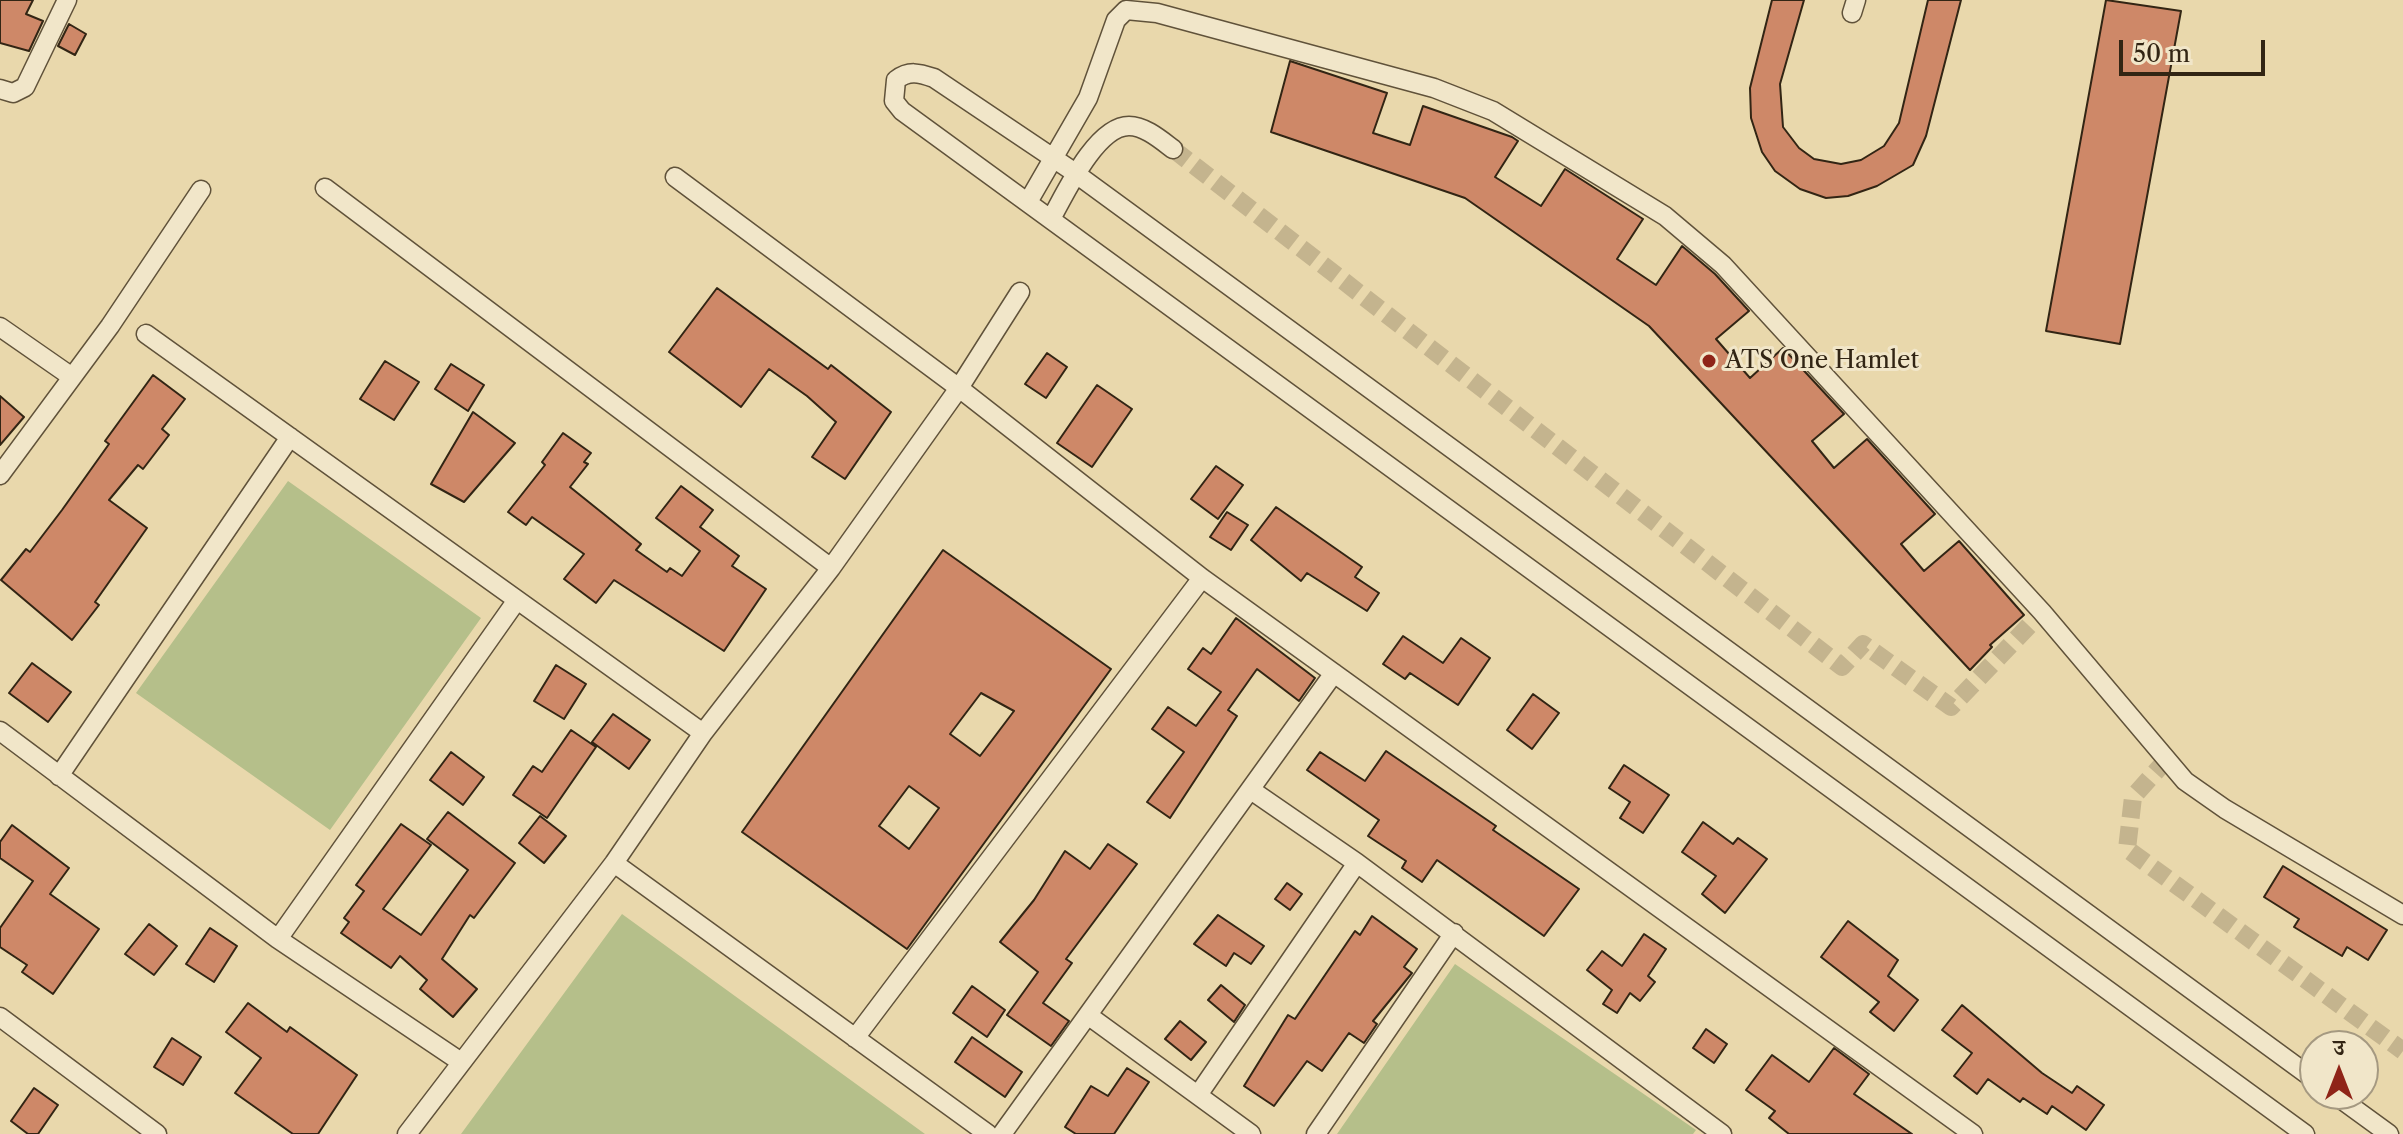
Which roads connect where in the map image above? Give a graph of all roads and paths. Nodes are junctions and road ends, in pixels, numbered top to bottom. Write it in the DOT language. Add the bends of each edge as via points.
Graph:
graph roads {
  1 [pos="67,0"];
  2 [pos="0,89"];
  3 [pos="1173,149"];
  4 [pos="1053,158"];
  5 [pos="1076,174"];
  6 [pos="675,177"];
  7 [pos="325,188"];
  8 [pos="201,190"];
  9 [pos="1028,202"];
  10 [pos="1051,219"];
  11 [pos="1020,292"];
  12 [pos="0,327"];
  13 [pos="146,334"];
  14 [pos="72,377"];
  15 [pos="959,388"];
  16 [pos="290,437"];
  17 [pos="0,475"];
  18 [pos="831,568"];
  19 [pos="1202,578"];
  20 [pos="517,600"];
  21 [pos="1334,673"];
  22 [pos="0,731"];
  23 [pos="703,733"];
  24 [pos="59,776"];
  25 [pos="1251,790"];
  26 [pos="614,863"];
  27 [pos="1357,863"];
  28 [pos="2403,915"];
  29 [pos="1454,933"];
  30 [pos="278,939"];
  31 [pos="1089,1016"];
  32 [pos="0,1017"];
  33 [pos="855,1038"];
  34 [pos="461,1062"];
  35 [pos="2299,1068"];
  36 [pos="1198,1095"];
  37 [pos="2356,1110"];
  38 [pos="1715,1132"];
  39 [pos="157,1134"];
  40 [pos="407,1134"];
  41 [pos="988,1134"];
  42 [pos="1002,1134"];
  43 [pos="1251,1134"];
  44 [pos="1316,1134"];
  45 [pos="1973,1134"];
  46 [pos="2305,1134"];
  47 [pos="2389,1134"];
  1 -- 2 [label="street" via="25,87 13,93"];
  3 -- 5 [label="street" via="1139,127 1117,128 1108,132"];
  4 -- 5 [label="street"];
  4 -- 9 [label="street"];
  4 -- 9 [label="street" via="934,78 917,73 896,80 894,101 902,111"];
  4 -- 28 [label="street" via="1088,98 1116,20 1126,10 1157,13 1434,88 1493,111 1665,216 1723,265 2042,612 2185,781"];
  5 -- 10 [label="street"];
  5 -- 35 [label="street"];
  6 -- 15 [label="street"];
  7 -- 18 [label="street"];
  8 -- 14 [label="street"];
  9 -- 10 [label="street"];
  10 -- 46 [label="street"];
  11 -- 15 [label="street"];
  12 -- 14 [label="street"];
  13 -- 16 [label="street"];
  14 -- 17 [label="street"];
  15 -- 18 [label="street"];
  15 -- 19 [label="street"];
  16 -- 20 [label="street"];
  16 -- 24 [label="street"];
  18 -- 23 [label="street"];
  19 -- 21 [label="street"];
  19 -- 33 [label="street"];
  20 -- 23 [label="street"];
  20 -- 30 [label="street"];
  21 -- 25 [label="street"];
  21 -- 45 [label="street"];
  22 -- 24 [label="street"];
  23 -- 26 [label="street"];
  24 -- 30 [label="street"];
  25 -- 27 [label="street"];
  25 -- 31 [label="street"];
  26 -- 33 [label="street"];
  26 -- 34 [label="street"];
  27 -- 29 [label="street"];
  27 -- 36 [label="street"];
  29 -- 38 [label="street"];
  29 -- 44 [label="street"];
  30 -- 34 [label="street"];
  31 -- 36 [label="street"];
  31 -- 42 [label="street"];
  32 -- 39 [label="street"];
  33 -- 41 [label="street"];
  34 -- 40 [label="street"];
  36 -- 43 [label="street"];
  37 -- 47 [label="street"];
}
